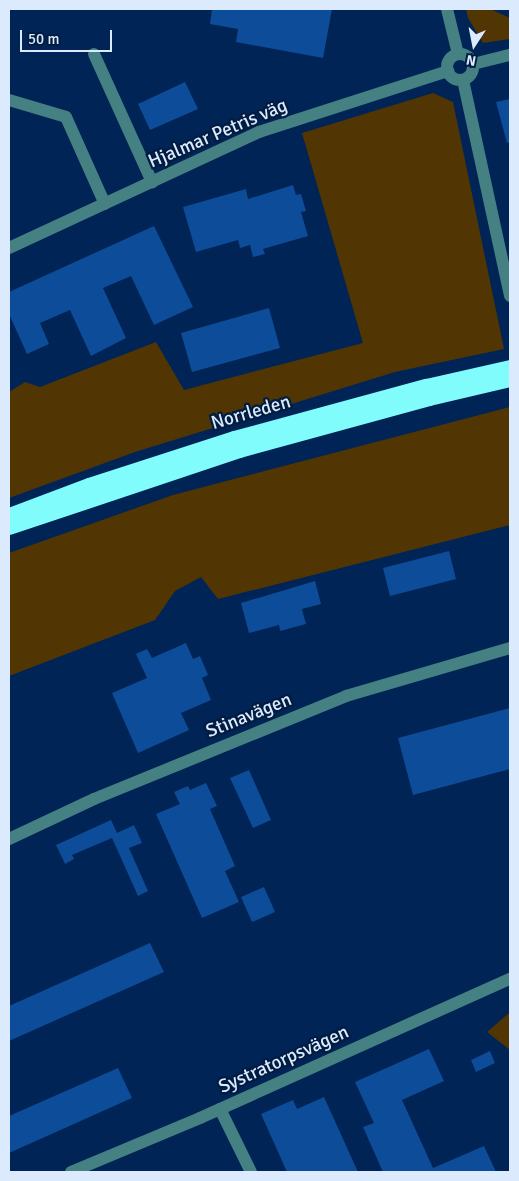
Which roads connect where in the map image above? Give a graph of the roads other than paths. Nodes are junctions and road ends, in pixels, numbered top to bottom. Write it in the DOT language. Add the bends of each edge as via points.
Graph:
graph roads {
  1 [pos="448,9"];
  2 [pos="94,54"];
  3 [pos="458,54"];
  4 [pos="510,55"];
  5 [pos="473,64"];
  6 [pos="448,71"];
  7 [pos="463,80"];
  8 [pos="9,100"];
  9 [pos="152,182"];
  10 [pos="105,204"];
  11 [pos="9,248"];
  12 [pos="510,296"];
  13 [pos="510,367"];
  14 [pos="510,379"];
  15 [pos="9,514"];
  16 [pos="9,527"];
  17 [pos="510,648"];
  18 [pos="9,839"];
  19 [pos="510,979"];
  20 [pos="220,1109"];
  21 [pos="71,1172"];
  22 [pos="251,1172"];
  1 -- 3 [label="street"];
  2 -- 9 [label="street"];
  3 -- 5 [label="street" via="465,55"];
  3 -- 6 [label="street" via="449,60"];
  4 -- 5 [label="street"];
  5 -- 7 [label="street" via="471,74"];
  6 -- 7 [label="street" via="455,79"];
  6 -- 9 [label="street, Hjalmar Petris väg" via="259,132"];
  7 -- 12 [label="street"];
  8 -- 10 [label="street" via="66,117"];
  9 -- 10 [label="street, Hjalmar Petris väg"];
  10 -- 11 [label="street, Hjalmar Petris väg"];
  13 -- 15 [label="highway, Norrleden" via="426,386 234,438"];
  14 -- 16 [label="highway, Norrleden" via="411,402 248,447"];
  17 -- 18 [label="street, Stinavägen" via="346,696 94,799"];
  19 -- 20 [label="street, Systratorpsvägen"];
  20 -- 21 [label="street, Systratorpsvägen"];
  20 -- 22 [label="street"];
}
